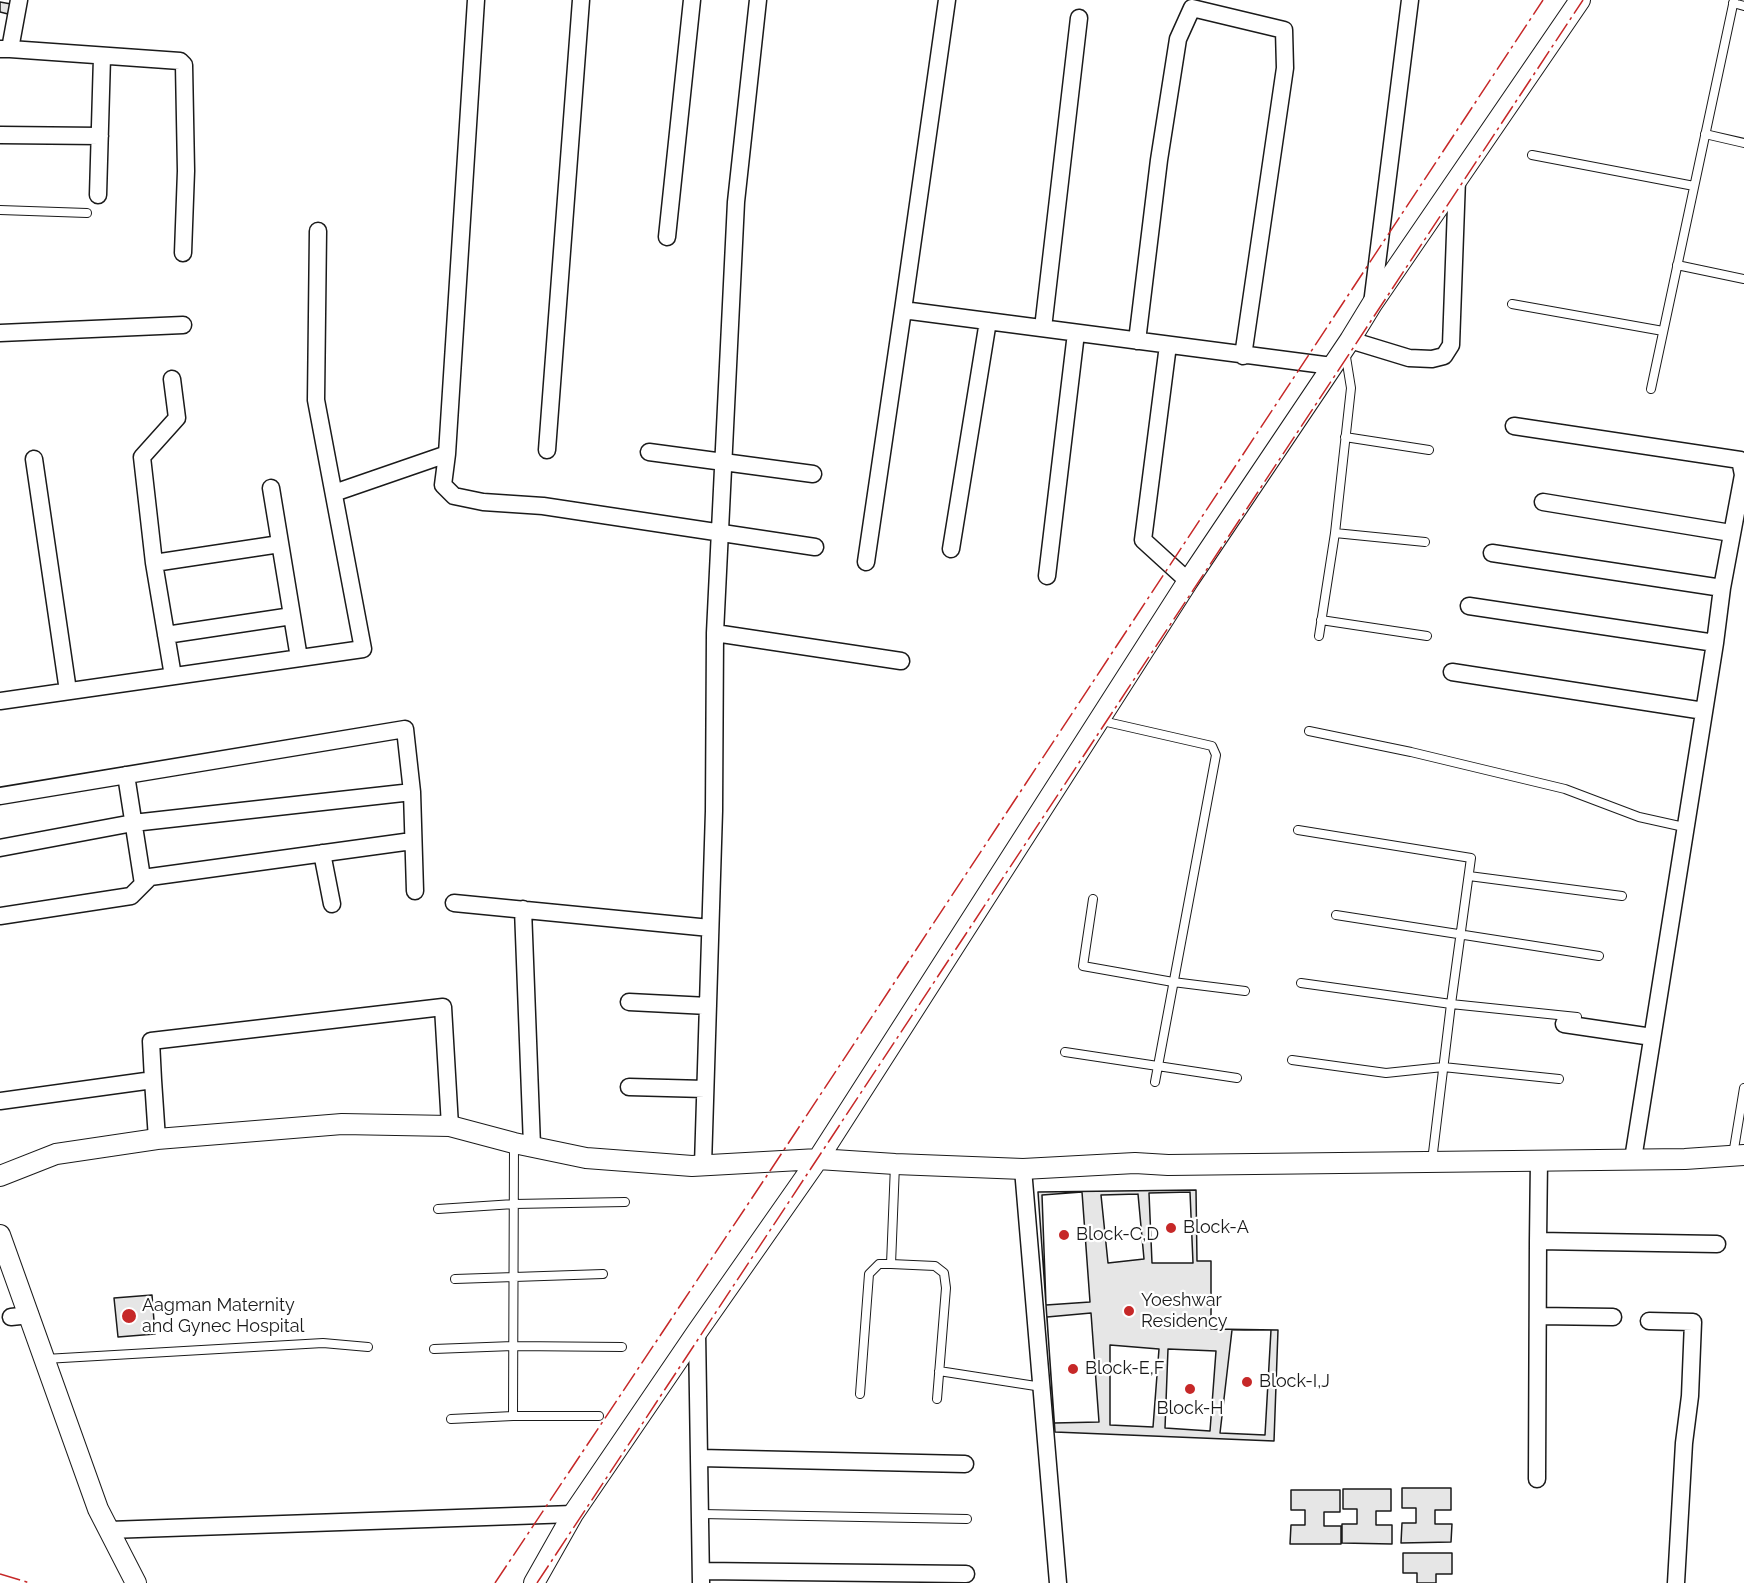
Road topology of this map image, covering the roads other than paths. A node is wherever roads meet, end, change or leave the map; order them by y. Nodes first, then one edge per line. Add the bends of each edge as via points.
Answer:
1 (19, 0) edge
2 (476, 0) edge
3 (581, 0) edge
4 (692, 0) edge
5 (758, 0) edge
6 (947, 0) edge
7 (1410, 0) edge
8 (1580, 0) edge
9 (1734, 2) edge
10 (1744, 6) edge
11 (1079, 18) dead end
12 (5, 49) edge
13 (102, 57) junction
14 (1705, 134) junction
15 (0, 135) edge
16 (100, 136) junction
17 (1744, 143) edge
18 (1532, 155) dead end
19 (1457, 179) junction
20 (1694, 186) junction
21 (98, 195) dead end
22 (0, 210) edge
23 (87, 213) dead end
24 (318, 231) dead end
25 (667, 237) dead end
26 (183, 253) dead end
27 (1677, 265) junction
28 (1744, 279) edge
29 (1372, 304) junction
30 (1512, 304) dead end
31 (903, 310) junction
32 (988, 321) junction
33 (183, 325) dead end
34 (1043, 328) junction
35 (1663, 331) junction
36 (0, 333) edge
37 (1076, 333) junction
38 (1137, 341) junction
39 (1347, 344) junction
40 (1168, 345) junction
41 (1243, 356) junction
42 (1332, 366) junction
43 (172, 379) dead end
44 (1651, 389) dead end
45 (1514, 426) dead end
46 (1345, 438) junction
47 (547, 450) dead end
48 (1429, 450) dead end
49 (649, 452) dead end
50 (447, 454) junction
51 (33, 459) dead end
52 (724, 463) junction
53 (813, 474) dead end
54 (271, 488) dead end
55 (334, 493) junction
56 (1543, 502) dead end
57 (1335, 533) junction
58 (1731, 533) junction
59 (721, 534) junction
60 (1425, 542) dead end
61 (280, 543) junction
62 (815, 548) dead end
63 (951, 549) dead end
64 (1492, 553) dead end
65 (866, 562) dead end
66 (154, 563) junction
67 (1047, 576) dead end
68 (1188, 581) junction
69 (1722, 588) junction
70 (1469, 606) dead end
71 (292, 616) junction
72 (1321, 620) junction
73 (715, 633) junction
74 (166, 635) junction
75 (1319, 636) dead end
76 (1427, 636) dead end
77 (1715, 643) junction
78 (299, 658) junction
79 (902, 661) dead end
80 (1452, 672) dead end
81 (173, 676) junction
82 (68, 691) junction
83 (0, 701) edge
84 (1704, 711) junction
85 (1098, 720) junction
86 (1308, 731) dead end
87 (126, 775) junction
88 (412, 792) junction
89 (0, 795) edge
90 (133, 823) junction
91 (1684, 827) junction
92 (1298, 830) dead end
93 (412, 841) junction
94 (0, 848) edge
95 (322, 853) junction
96 (1469, 876) junction
97 (143, 884) junction
98 (415, 891) dead end
99 (1622, 896) dead end
100 (1093, 899) dead end
101 (454, 903) dead end
102 (332, 904) dead end
103 (523, 909) junction
104 (1336, 915) dead end
105 (0, 916) edge
106 (710, 928) junction
107 (1461, 934) junction
108 (1599, 956) dead end
109 (1173, 982) junction
110 (1301, 983) dead end
111 (1245, 991) dead end
112 (629, 1002) dead end
113 (1451, 1004) junction
114 (708, 1006) junction
115 (1571, 1021) joint
116 (1652, 1037) junction
117 (1065, 1052) dead end
118 (1292, 1060) dead end
119 (1158, 1066) junction
120 (1443, 1067) junction
121 (1237, 1078) dead end
122 (1559, 1079) dead end
123 (153, 1080) junction
124 (1155, 1082) dead end
125 (629, 1087) dead end
126 (1744, 1088) edge
127 (705, 1089) junction
128 (0, 1101) edge
129 (450, 1126) junction
130 (157, 1139) junction
131 (523, 1145) junction
132 (1739, 1156) edge
133 (818, 1159) junction
134 (1633, 1159) junction
135 (1539, 1160) junction
136 (1432, 1161) junction
137 (896, 1164) junction
138 (704, 1166) junction
139 (1023, 1169) junction
140 (0, 1176) edge
141 (625, 1202) dead end
142 (514, 1204) junction
143 (438, 1209) dead end
144 (0, 1235) edge
145 (1538, 1240) junction
146 (1717, 1244) dead end
147 (891, 1264) junction
148 (603, 1274) dead end
149 (514, 1276) junction
150 (455, 1278) dead end
151 (1538, 1316) junction
152 (1613, 1317) dead end
153 (1648, 1321) dead end
154 (697, 1332) junction
155 (513, 1346) junction
156 (368, 1347) dead end
157 (622, 1347) dead end
158 (434, 1349) dead end
159 (45, 1359) junction
160 (939, 1371) junction
161 (1042, 1387) junction
162 (860, 1394) dead end
163 (937, 1399) dead end
164 (513, 1416) junction
165 (599, 1416) dead end
166 (451, 1419) dead end
167 (700, 1458) junction
168 (965, 1464) dead end
169 (1537, 1479) dead end
170 (573, 1514) junction
171 (701, 1514) junction
172 (967, 1519) dead end
173 (109, 1530) junction
174 (966, 1574) dead end
175 (701, 1577) edge
176 (136, 1583) edge
177 (534, 1583) edge
178 (1058, 1583) edge
179 (1676, 1583) edge

1 - 12 street
2 - 50 street
3 - 47 street
4 - 25 street
5 - 52 street via 736,202
6 - 31 street
7 - 29 street
8 - 19 street
9 - 10 lane
9 - 14 lane
11 - 34 street
12 - 13 street
13 - 16 street
13 - 26 street via 180,61 184,65
14 - 17 lane
14 - 20 lane
15 - 16 street
16 - 21 street
18 - 20 lane
19 - 29 street
19 - 39 street via 1451,337 1444,356 1409,358
20 - 27 lane
22 - 23 lane
24 - 55 street via 316,400
27 - 28 lane
27 - 35 lane
29 - 39 street
30 - 35 lane
31 - 32 street
31 - 65 street
32 - 34 street
32 - 63 street
33 - 36 street
34 - 37 street
35 - 44 lane
37 - 38 street
37 - 67 street
38 - 40 street
38 - 41 street via 1178,39 1192,8 1284,30 1284,68
39 - 42 street
39 - 46 lane via 1351,388
40 - 41 street
40 - 68 street via 1143,540
41 - 42 street
42 - 68 street
43 - 66 street via 177,418 142,457
45 - 58 street via 1740,460 1743,475
46 - 48 lane
46 - 57 lane
49 - 52 street
50 - 55 street
50 - 59 street via 443,485 454,496
51 - 82 street
52 - 53 street
52 - 59 street
54 - 61 street
55 - 78 street via 363,649
56 - 58 street
57 - 60 lane
57 - 72 lane
58 - 69 street
59 - 62 street
59 - 73 street
61 - 66 street
61 - 71 street
64 - 69 street
66 - 74 street
68 - 85 street
69 - 77 street
70 - 77 street
71 - 74 street
71 - 78 street
72 - 75 lane
72 - 76 lane
73 - 79 street
73 - 106 street
74 - 81 street
77 - 84 street
78 - 81 street
80 - 84 street
81 - 82 street
82 - 83 street
84 - 91 street
85 - 109 lane via 1212,746 1216,755
85 - 133 street
86 - 91 lane via 1565,789 1639,817
87 - 88 street via 405,729
87 - 89 street
87 - 90 street
88 - 90 street
88 - 93 street
90 - 94 street
90 - 97 street
91 - 116 street
92 - 96 lane via 1471,858
93 - 95 street
93 - 98 street
95 - 97 street via 150,877
95 - 102 street
96 - 99 lane
96 - 107 lane
97 - 105 street via 131,896
100 - 109 lane via 1083,966
101 - 103 street
103 - 106 street
103 - 131 street
104 - 107 lane
106 - 114 street
107 - 108 lane
107 - 113 lane
109 - 111 lane
109 - 119 lane
110 - 113 lane
112 - 114 street
113 - 115 lane
113 - 120 lane
114 - 127 street
115 - 116 street
116 - 134 street
117 - 119 lane
118 - 120 lane via 1386,1073
119 - 121 lane
119 - 124 lane
120 - 122 lane
120 - 136 lane
123 - 128 street
123 - 129 street via 151,1041 443,1007
123 - 130 street
125 - 127 street
126 - 132 lane
127 - 138 street
129 - 130 street via 342,1124
129 - 131 street
130 - 140 street via 56,1154
131 - 138 street via 586,1158
131 - 142 lane
132 - 134 street
133 - 137 street
133 - 138 street
133 - 154 street
134 - 135 street
135 - 136 street
135 - 145 street
136 - 139 street via 1168,1165 1135,1162
137 - 139 street
137 - 147 lane
139 - 161 street
141 - 142 lane
142 - 143 lane
142 - 149 lane
144 - 159 street via 21,1316
145 - 146 street
145 - 151 street
147 - 160 lane via 935,1266 944,1273
147 - 162 lane via 879,1264 869,1274
148 - 149 lane
149 - 150 lane
149 - 155 lane
151 - 152 street
151 - 169 street
153 - 179 street via 1693,1322
154 - 167 street
154 - 170 street
155 - 157 lane
155 - 158 lane
155 - 164 lane
156 - 159 lane via 323,1343
159 - 173 street
160 - 161 lane
160 - 163 lane
161 - 178 street
164 - 165 lane
164 - 166 lane
167 - 168 street
167 - 171 street
170 - 173 street
170 - 177 street
171 - 172 lane
171 - 175 street
173 - 176 street
174 - 175 street

